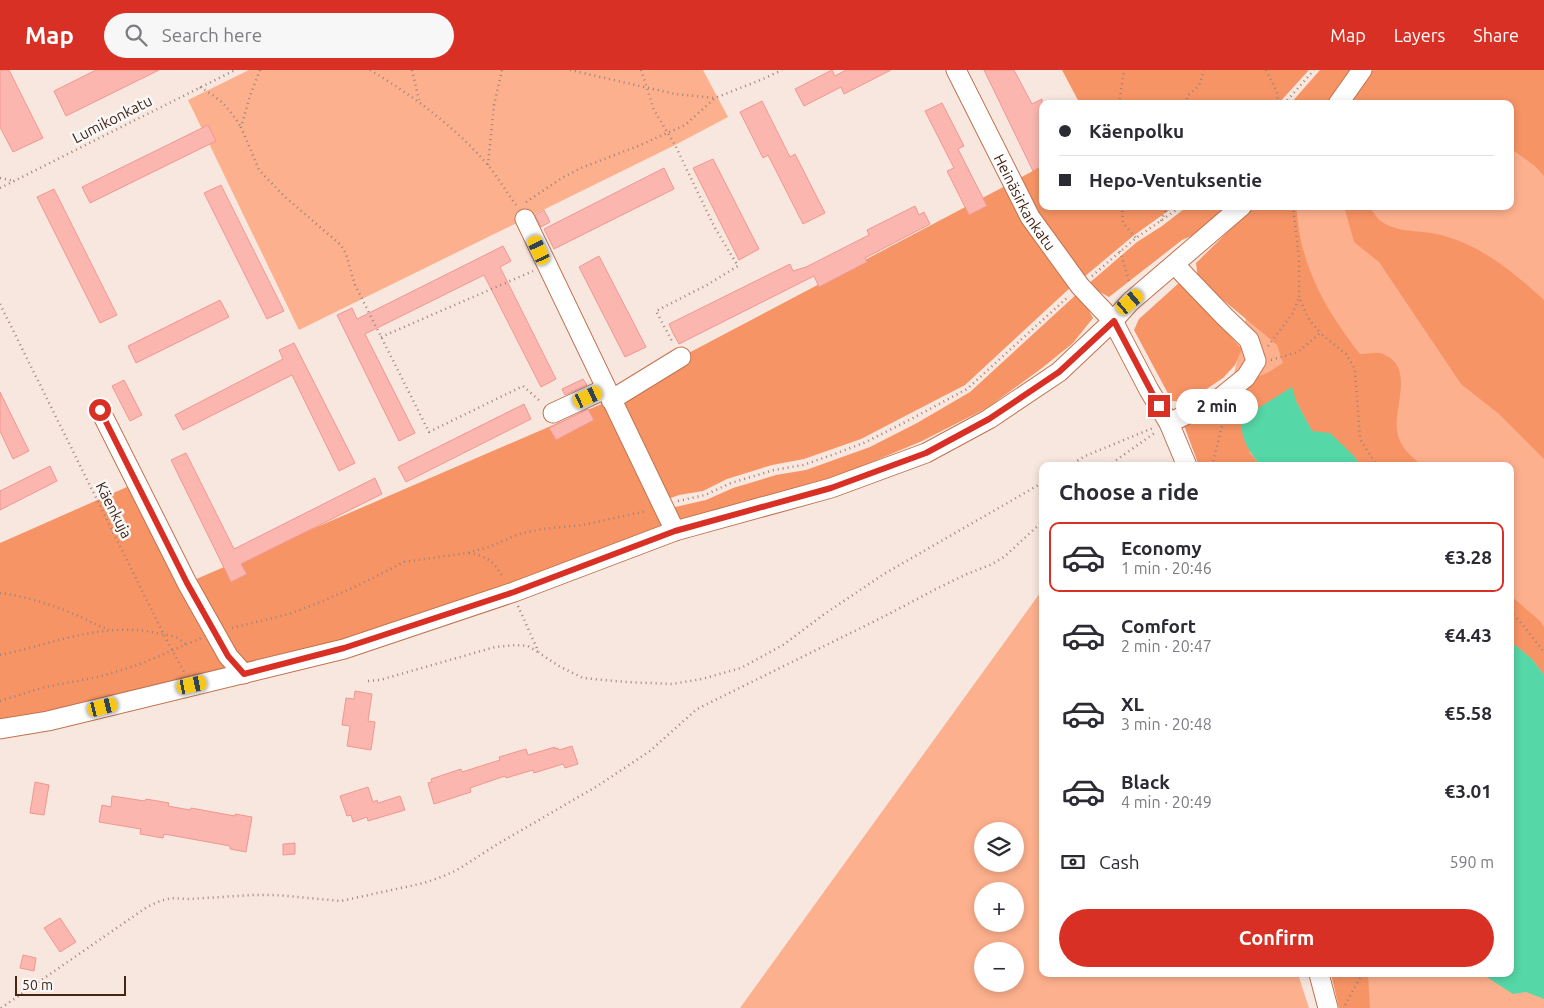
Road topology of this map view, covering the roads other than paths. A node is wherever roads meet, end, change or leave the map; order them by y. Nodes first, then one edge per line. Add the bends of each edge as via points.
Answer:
1 (956, 70) edge
2 (1362, 70) edge
3 (1341, 100) edge
4 (1237, 210) edge
5 (522, 213) road end
6 (1175, 265) junction
7 (1114, 321) junction
8 (681, 358) road end
9 (608, 394) junction
10 (100, 410) dead end
11 (553, 413) road end
12 (1169, 423) junction
13 (1185, 462) edge
14 (675, 531) junction
15 (244, 674) junction
16 (0, 729) edge
17 (1320, 977) edge
18 (1328, 1008) edge

1 - 7 street, Heinäsirkankatu via 1030,217 1080,286
2 - 3 street
4 - 6 street
5 - 9 street
6 - 7 street via 1130,302
6 - 12 street via 1249,340 1256,362 1246,377 1220,398
7 - 12 street, Heinäsirkankatu
7 - 14 street via 1059,372 989,419 926,453 831,488
8 - 9 street
9 - 11 street
9 - 14 street
10 - 15 street via 187,583 228,656
12 - 13 street, Heinäsirkankatu
14 - 15 street via 514,592 344,648
15 - 16 street via 48,721
17 - 18 street

